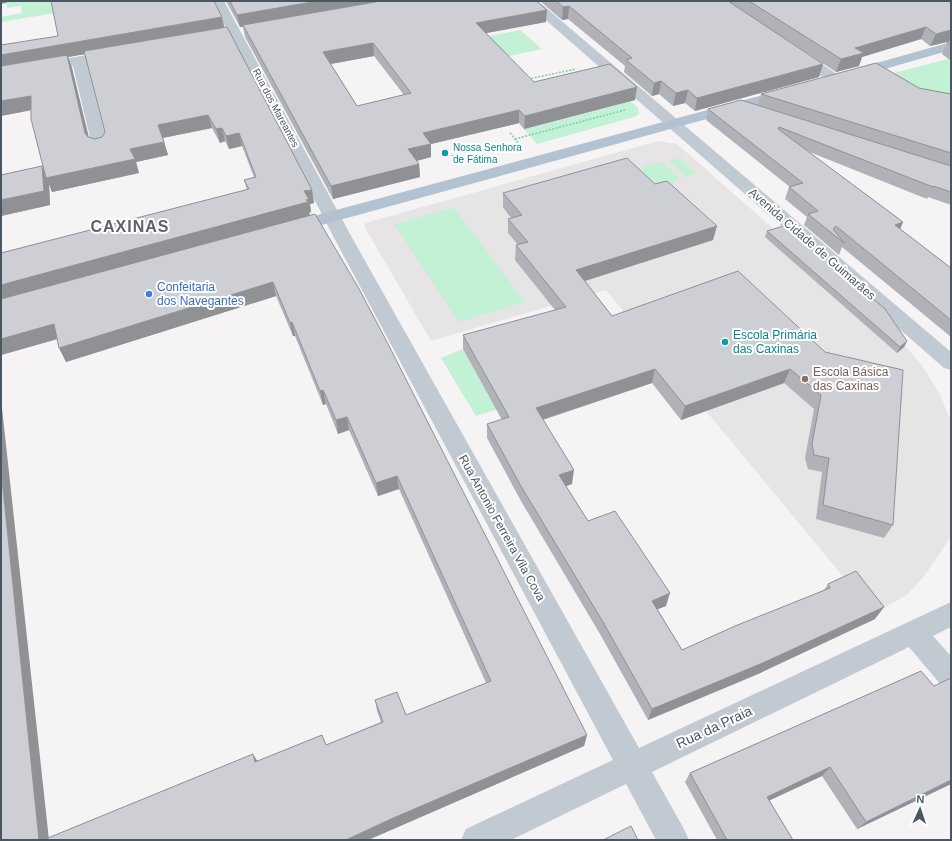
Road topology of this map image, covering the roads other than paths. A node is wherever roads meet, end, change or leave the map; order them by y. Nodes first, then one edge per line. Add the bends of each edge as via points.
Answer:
1 (218, 1) edge
2 (530, 1) edge
3 (251, 31) edge
4 (235, 34) junction
5 (220, 36) edge
6 (951, 46) edge
7 (787, 47) edge
8 (131, 52) edge
9 (79, 61) junction
10 (1, 74) edge
11 (835, 79) junction
12 (821, 83) edge
13 (799, 89) edge
14 (740, 105) junction
15 (767, 114) edge
16 (673, 124) junction
17 (100, 146) edge
18 (332, 216) junction
19 (272, 233) edge
20 (951, 363) edge
21 (951, 614) edge
22 (914, 632) junction
23 (951, 676) edge
24 (632, 765) junction
25 (477, 840) edge
26 (673, 840) edge

1 - 4 street, Rua dos Mareantes
2 - 16 street, Avenida Cidade de Guimarães
3 - 4 street
4 - 5 street
4 - 18 street, Rua dos Mareantes
6 - 11 main road
7 - 11 street
8 - 9 street
9 - 10 street
9 - 17 street
11 - 12 main road
13 - 14 main road
14 - 15 street
14 - 16 main road
16 - 18 main road
16 - 20 street, Avenida Cidade de Guimarães
18 - 19 main road
18 - 24 street, Rua Antonio Ferreira Vila Cova
21 - 22 street, Rua da Praia
22 - 23 street
22 - 24 street, Rua da Praia
24 - 25 street, Rua da Praia
24 - 26 street, Rua Antonio Ferreira Vila Cova

